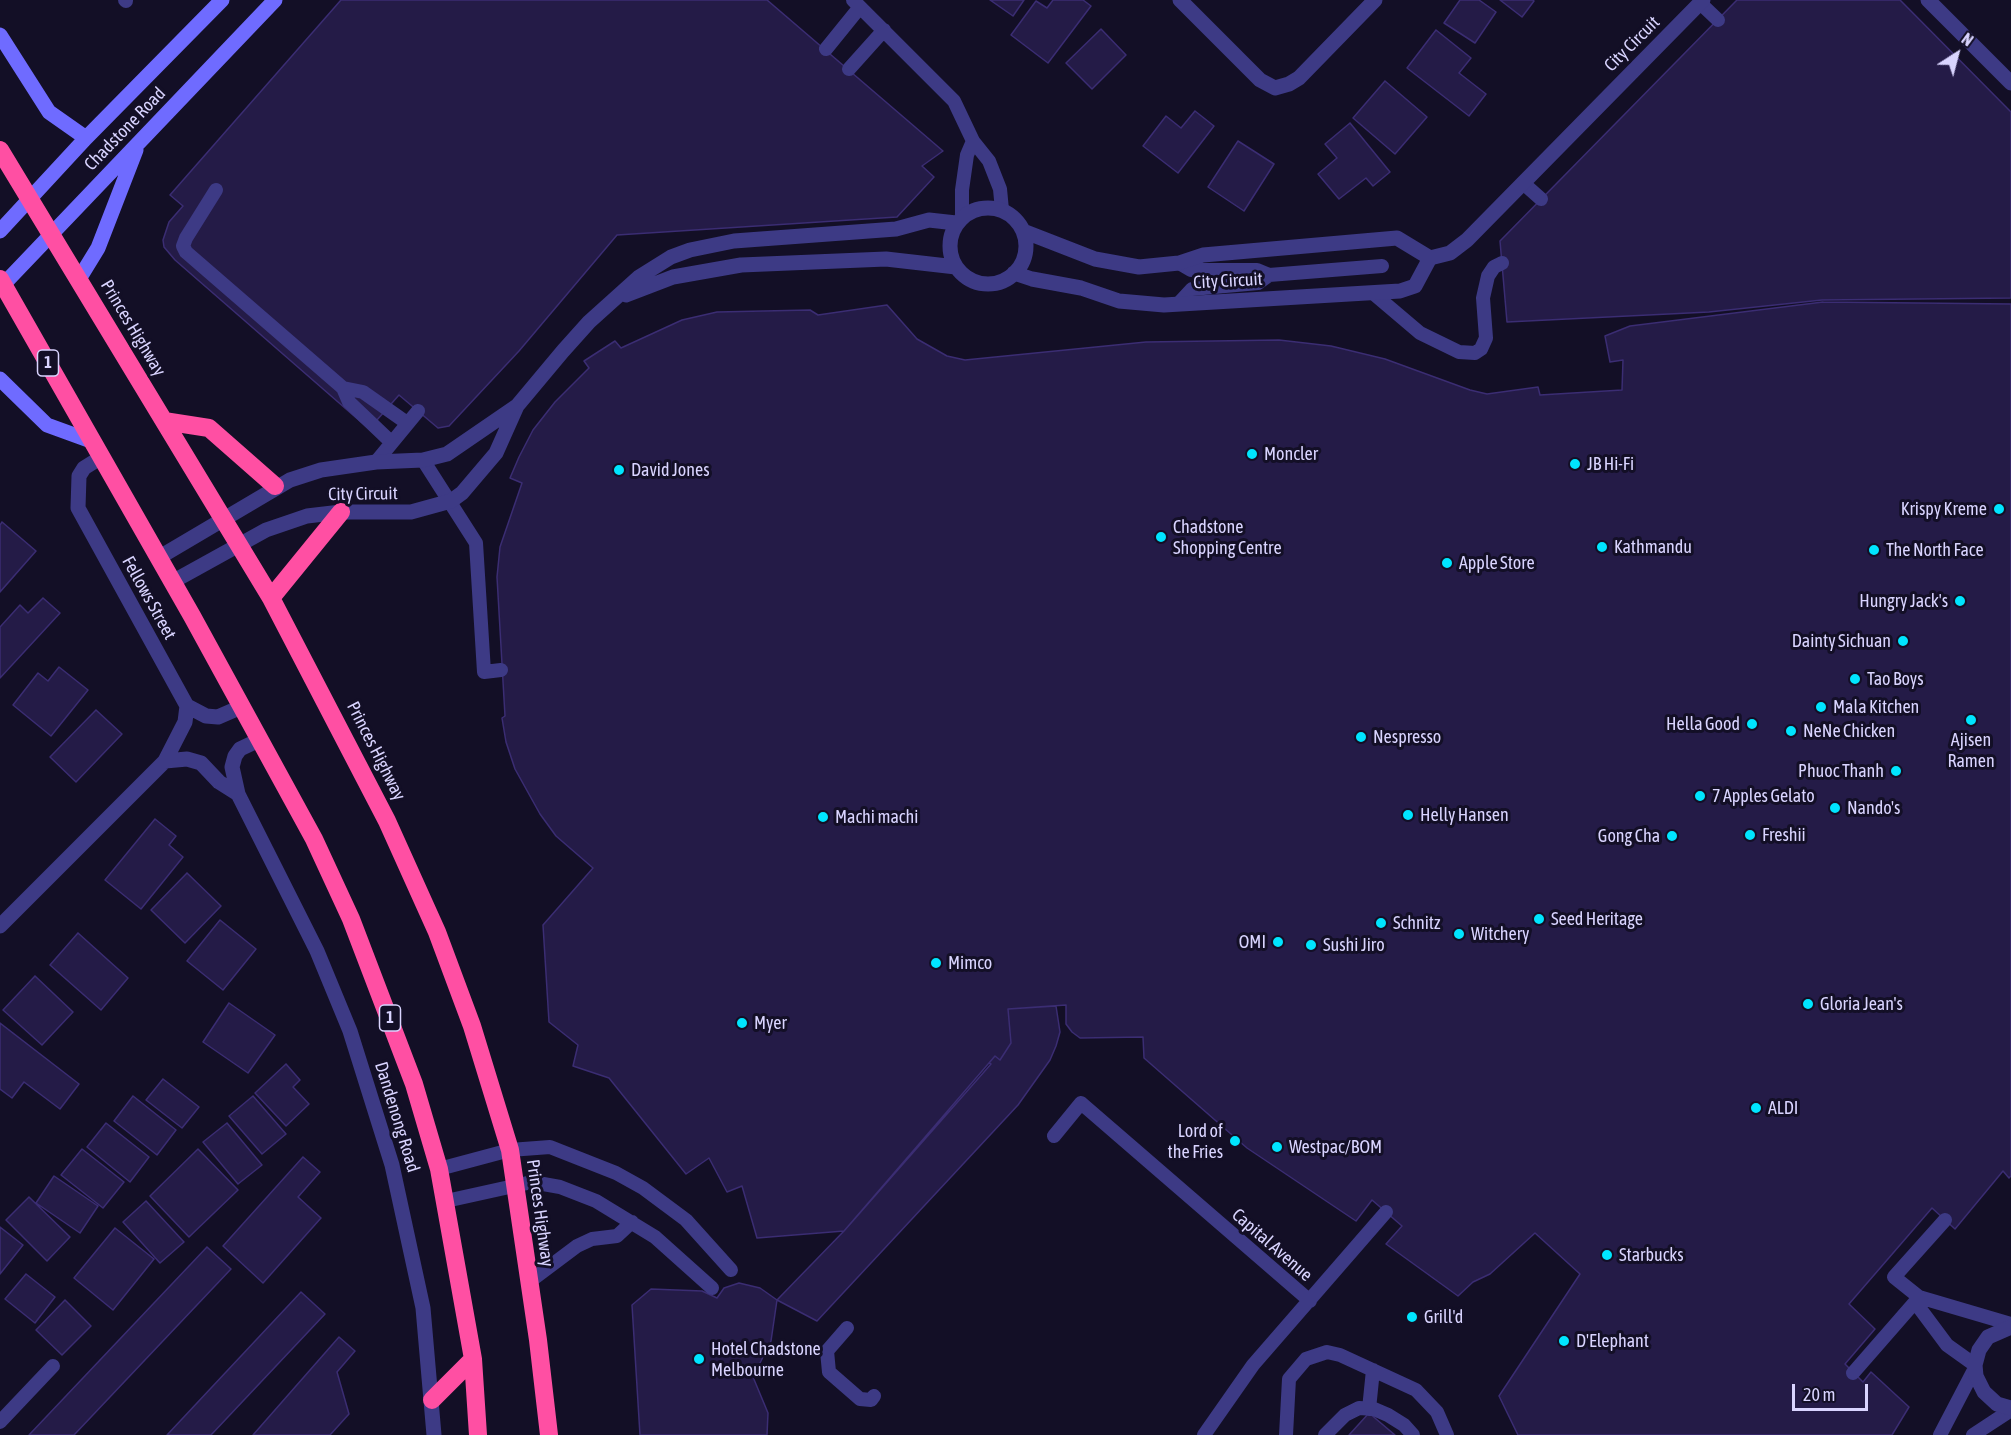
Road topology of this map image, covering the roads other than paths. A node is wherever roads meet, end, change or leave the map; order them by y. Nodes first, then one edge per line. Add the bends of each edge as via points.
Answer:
1 (222, 0) edge
2 (275, 0) edge
3 (1180, 0) edge
4 (1375, 0) edge
5 (1929, 0) edge
6 (1702, 2) edge
7 (857, 3) edge
8 (1718, 20) dead end
9 (884, 30) junction
10 (0, 35) edge
11 (826, 49) dead end
12 (849, 69) dead end
13 (2011, 83) edge
14 (86, 138) junction
15 (974, 141) junction
16 (138, 144) junction
17 (0, 150) edge
18 (1523, 183) junction
19 (216, 190) dead end
20 (30, 198) junction
21 (1541, 199) dead end
22 (1002, 210) junction
23 (959, 220) junction
24 (0, 231) edge
25 (1023, 231) junction
26 (52, 234) junction
27 (1430, 258) junction
28 (1179, 263) junction
29 (1502, 263) dead end
30 (1382, 266) dead end
31 (956, 267) junction
32 (1014, 273) junction
33 (1269, 275) junction
34 (79, 279) junction
35 (1, 284) edge
36 (1374, 294) junction
37 (1179, 303) junction
38 (606, 307) junction
39 (0, 379) edge
40 (343, 388) junction
41 (517, 406) junction
42 (418, 411) dead end
43 (164, 421) junction
44 (407, 423) junction
45 (92, 441) junction
46 (390, 441) junction
47 (100, 458) junction
48 (423, 460) junction
49 (376, 462) junction
50 (275, 486) junction
51 (451, 501) junction
52 (341, 512) junction
53 (222, 518) junction
54 (239, 544) junction
55 (158, 558) junction
56 (172, 582) junction
57 (272, 598) junction
58 (501, 670) dead end
59 (187, 706) junction
60 (241, 707) junction
61 (258, 740) junction
62 (165, 761) junction
63 (238, 794) junction
64 (0, 926) edge
65 (1054, 1136) dead end
66 (510, 1150) junction
67 (439, 1169) junction
68 (515, 1186) junction
69 (446, 1201) junction
70 (1386, 1212) dead end
71 (1945, 1220) dead end
72 (632, 1222) junction
73 (731, 1270) dead end
74 (529, 1282) junction
75 (712, 1288) dead end
76 (1917, 1300) junction
77 (1310, 1301) junction
78 (2011, 1325) edge
79 (847, 1328) dead end
80 (473, 1359) junction
81 (53, 1366) dead end
82 (1975, 1366) junction
83 (1372, 1370) junction
84 (1853, 1373) dead end
85 (874, 1396) dead end
86 (432, 1400) junction
87 (1369, 1409) junction
88 (2011, 1409) edge
89 (0, 1422) edge
90 (434, 1435) edge
91 (478, 1435) edge
92 (549, 1435) edge
93 (1204, 1435) edge
94 (1286, 1435) edge
95 (1325, 1435) edge
96 (1413, 1435) edge
97 (1447, 1435) edge
98 (1940, 1435) edge
99 (1973, 1435) edge

1 - 14 street, Chadstone Road
2 - 16 street, Chadstone Road
3 - 4 street via 1260,80 1275,88 1299,78
5 - 13 street
6 - 8 lane
6 - 18 street, City Circuit
7 - 9 lane
7 - 11 lane
9 - 12 lane
9 - 15 lane via 954,101
10 - 14 street via 49,112
14 - 20 street, Chadstone Road
15 - 22 lane via 990,161 1000,189
15 - 23 lane via 967,155
16 - 26 street, Chadstone Road
16 - 34 street via 98,248
17 - 20 highway, Princes Highway
18 - 21 lane
18 - 27 street, City Circuit via 1458,248
19 - 40 lane via 186,238 186,252
20 - 24 street, Chadstone Road
20 - 26 highway, Princes Highway
22 - 23 street via 981,208
22 - 25 street
23 - 31 street via 949,245
23 - 38 street, City Circuit via 709,245 657,264
25 - 28 street, City Circuit via 1095,260 1139,267
25 - 32 street via 1025,253
26 - 34 highway, Princes Highway
26 - 35 street, Chadstone Road
27 - 28 street, City Circuit via 1397,238 1203,255
27 - 36 street, City Circuit via 1415,286
28 - 33 lane via 1191,270 1257,270
29 - 36 lane via 1494,267 1485,287 1486,338 1475,352 1459,352 1420,333
30 - 33 lane
31 - 32 street via 973,281 988,284
31 - 38 street, City Circuit via 886,259 741,265 652,284
32 - 37 street, City Circuit via 1129,303
33 - 37 lane via 1258,283 1192,289
34 - 43 highway, Princes Highway
35 - 45 highway, 1
36 - 37 street, City Circuit
38 - 41 street, City Circuit
39 - 45 street via 47,425
40 - 44 lane via 363,392
40 - 46 lane via 349,402
41 - 48 street, City Circuit via 447,454
41 - 51 street, City Circuit via 496,453
42 - 44 lane
43 - 50 highway via 209,428
43 - 53 highway, Princes Highway
44 - 46 lane
45 - 47 highway, 1
46 - 49 lane
47 - 55 highway, 1
47 - 59 street, Fellows Street via 79,476 78,508
48 - 49 street, City Circuit
48 - 51 lane
49 - 50 street, City Circuit via 321,470
50 - 53 street, City Circuit
51 - 52 street, City Circuit via 400,513
51 - 58 lane via 476,543 484,672
52 - 54 street, City Circuit via 307,516
52 - 57 highway
53 - 54 highway, Princes Highway
53 - 55 street, City Circuit
54 - 56 street, City Circuit
54 - 57 highway, Princes Highway
55 - 56 highway, 1
56 - 60 highway, 1
57 - 66 highway, Princes Highway via 387,821 437,932 475,1035
59 - 60 street via 206,716 218,717
59 - 62 street via 182,732
60 - 61 highway, 1
61 - 63 street, Dandenong Road via 235,756 232,766
61 - 67 highway, 1 via 314,839 355,928 414,1084
62 - 63 street via 187,759 201,763 219,782
62 - 64 street
63 - 86 street, Dandenong Road via 317,951 350,1031 375,1108 411,1244 423,1308
65 - 77 lane, Capital Avenue via 1081,1103
66 - 67 lane
66 - 68 highway, Princes Highway
66 - 73 lane via 550,1147 634,1183 686,1220
67 - 69 highway, 1
68 - 69 lane
68 - 72 lane via 532,1182 560,1187 596,1201
68 - 74 highway, Princes Highway
69 - 80 highway, 1
70 - 77 lane
71 - 76 lane via 1894,1277
72 - 74 lane via 617,1236 592,1239 576,1246
72 - 75 lane via 687,1263
74 - 92 highway, Princes Highway
76 - 78 lane
76 - 82 lane via 1947,1346
76 - 84 lane
77 - 93 lane, Capital Avenue via 1248,1360
78 - 82 street via 1988,1337
79 - 85 lane via 827,1351 829,1372 860,1399 865,1401
80 - 86 highway
80 - 91 highway, 1
81 - 89 lane
82 - 88 street via 1984,1392 1997,1404
82 - 98 lane
83 - 87 lane
83 - 94 lane via 1328,1352 1299,1364 1288,1378
83 - 97 lane via 1416,1390 1437,1412
86 - 90 street, Dandenong Road
87 - 95 lane via 1359,1408 1345,1415
87 - 96 lane via 1395,1419
88 - 99 lane

